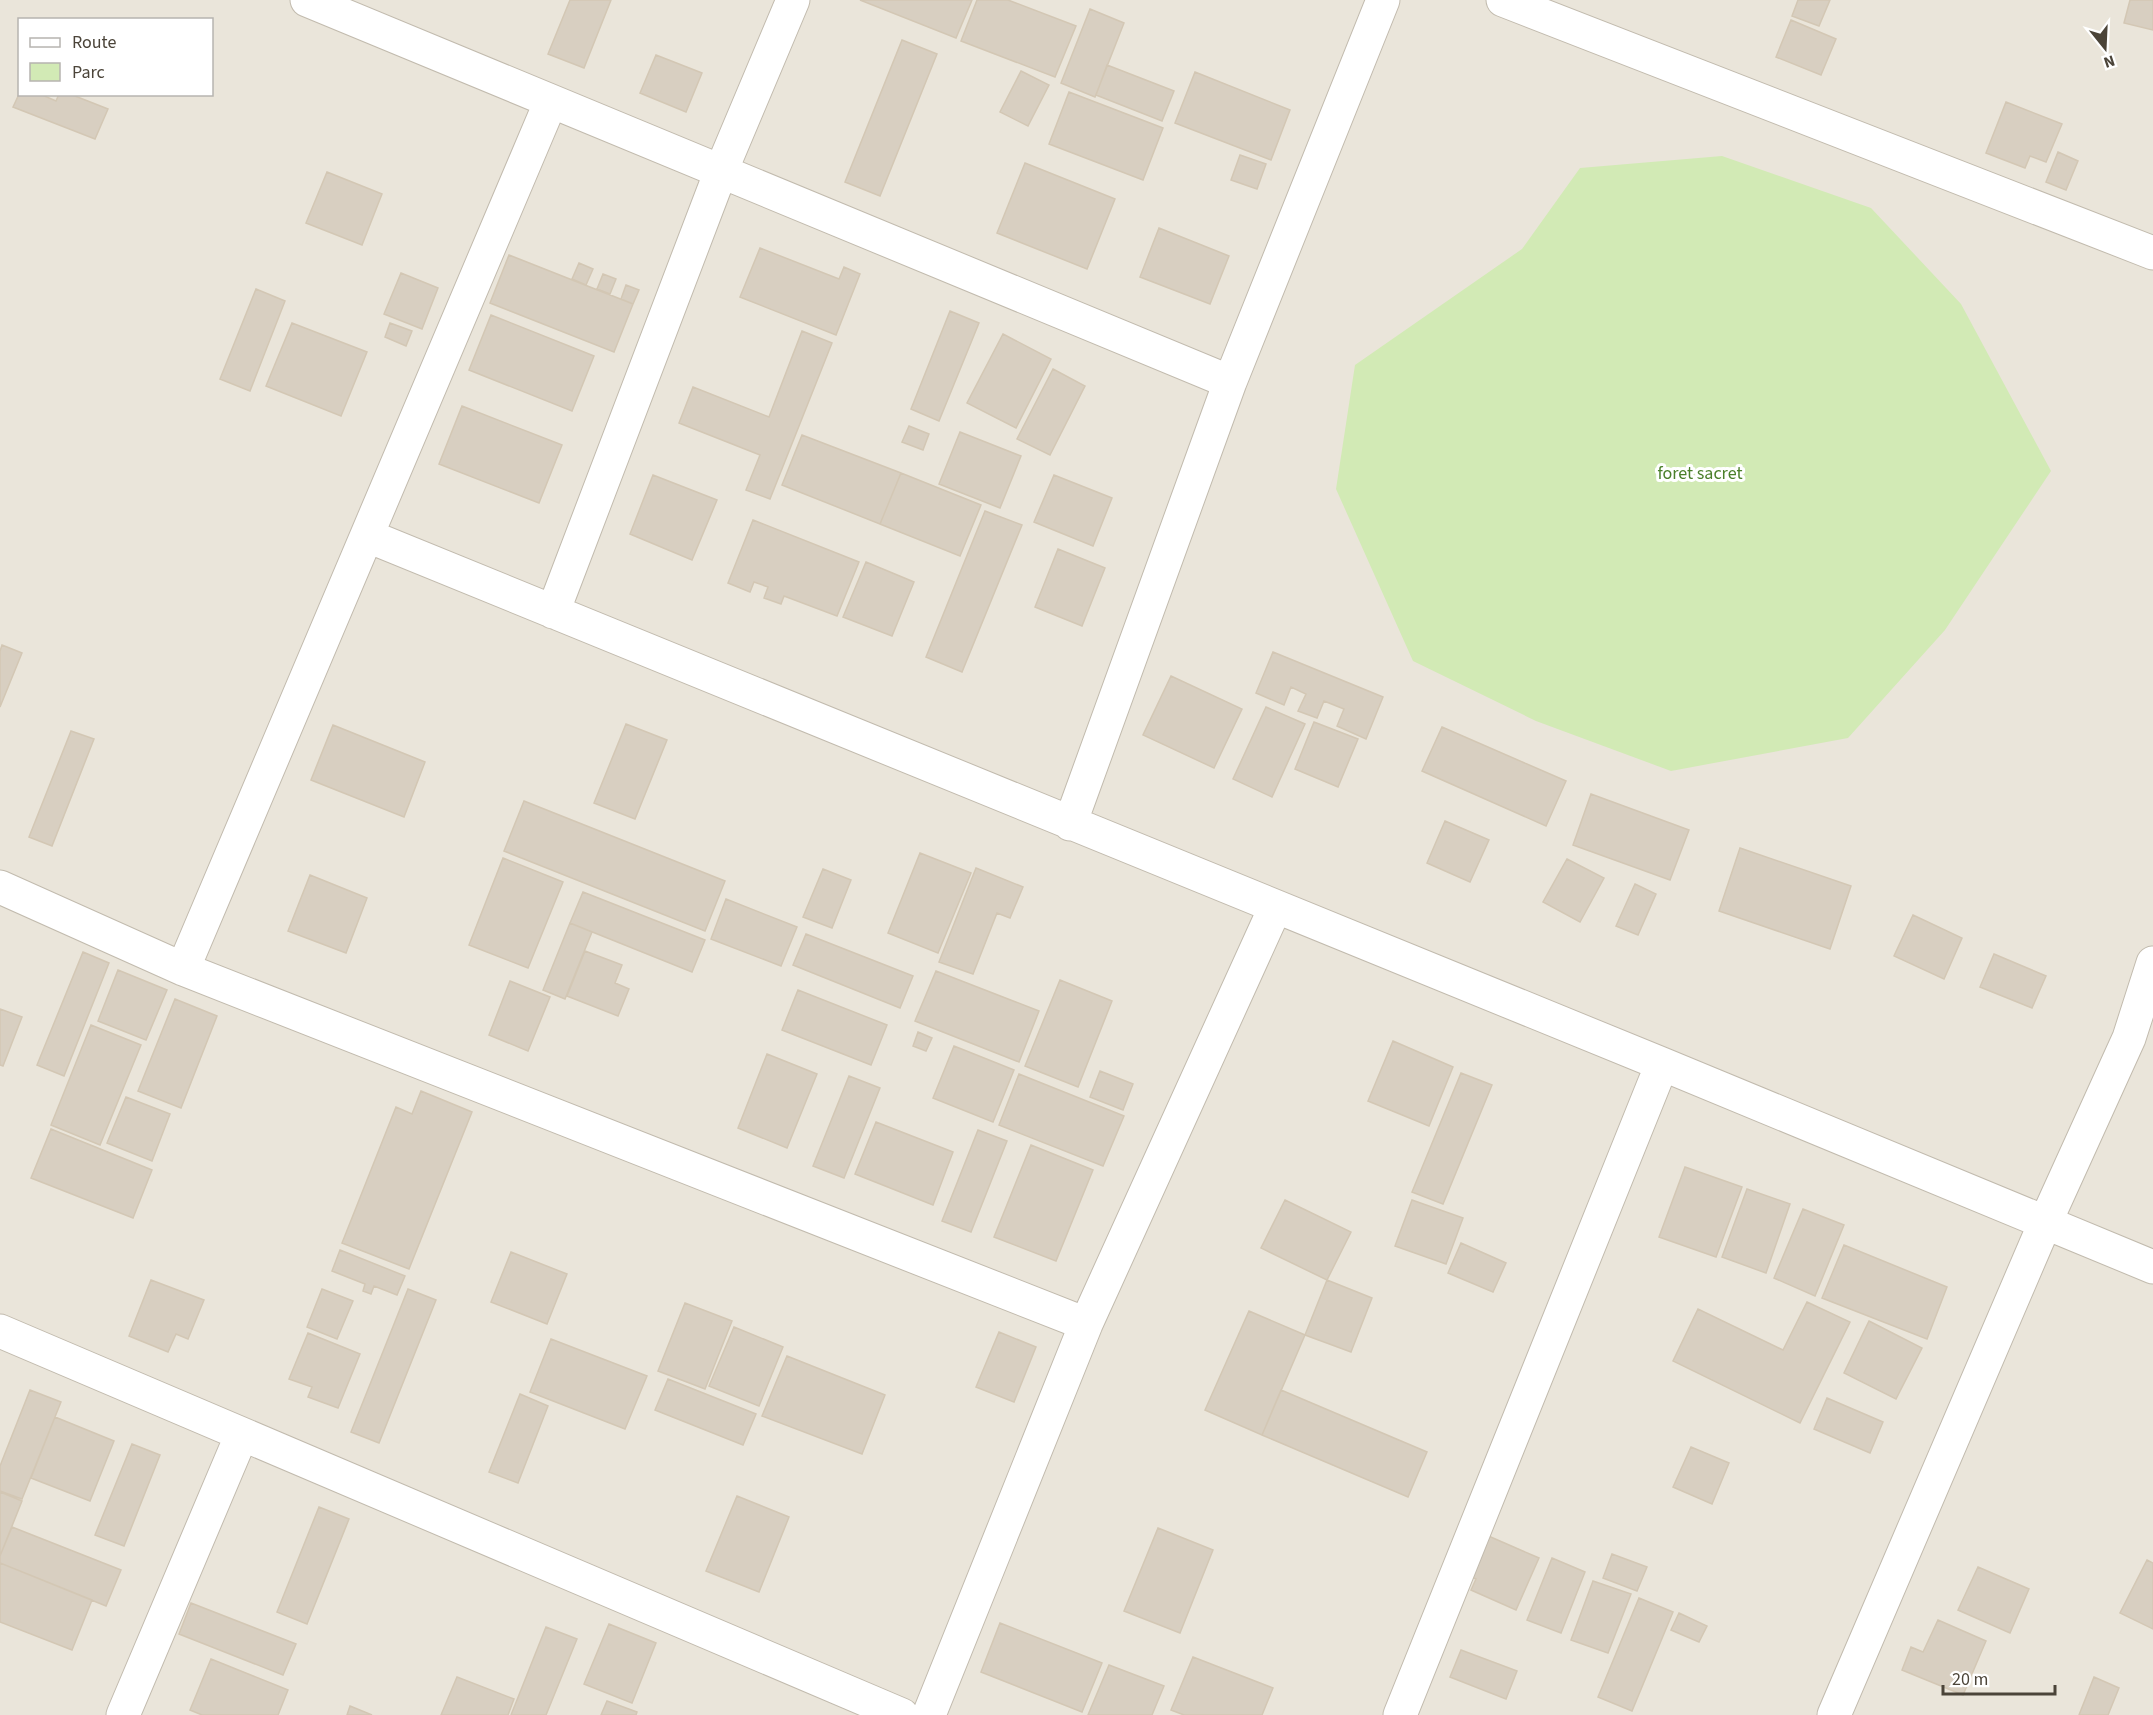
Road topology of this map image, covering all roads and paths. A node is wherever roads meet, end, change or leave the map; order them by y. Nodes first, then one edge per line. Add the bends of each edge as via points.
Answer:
1 (307, 0) edge
2 (793, 0) edge
3 (1383, 0) edge
4 (1503, 0) edge
5 (551, 101) junction
6 (721, 171) junction
7 (2153, 253) edge
8 (1230, 382) junction
9 (368, 536) junction
10 (553, 612) junction
11 (1070, 824) junction
12 (0, 887) edge
13 (1275, 908) junction
14 (2153, 963) edge
15 (183, 969) junction
16 (1662, 1064) junction
17 (2045, 1223) junction
18 (2153, 1267) edge
19 (1086, 1324) junction
20 (0, 1331) edge
21 (242, 1434) junction
22 (123, 1715) edge
23 (902, 1715) edge
24 (929, 1715) edge
25 (1400, 1715) edge
26 (1834, 1715) edge

1 - 5 street
2 - 6 street
3 - 8 street
4 - 7 street
5 - 6 street
5 - 9 street
6 - 8 street
6 - 10 street
8 - 11 street
9 - 10 street
9 - 15 street
10 - 11 street
11 - 13 street
12 - 15 street
13 - 16 street
13 - 19 street
14 - 17 street via 2129,1038
15 - 19 street
16 - 17 street
16 - 25 street
17 - 18 street
17 - 26 street
19 - 24 street
20 - 21 street
21 - 22 street
21 - 23 street

